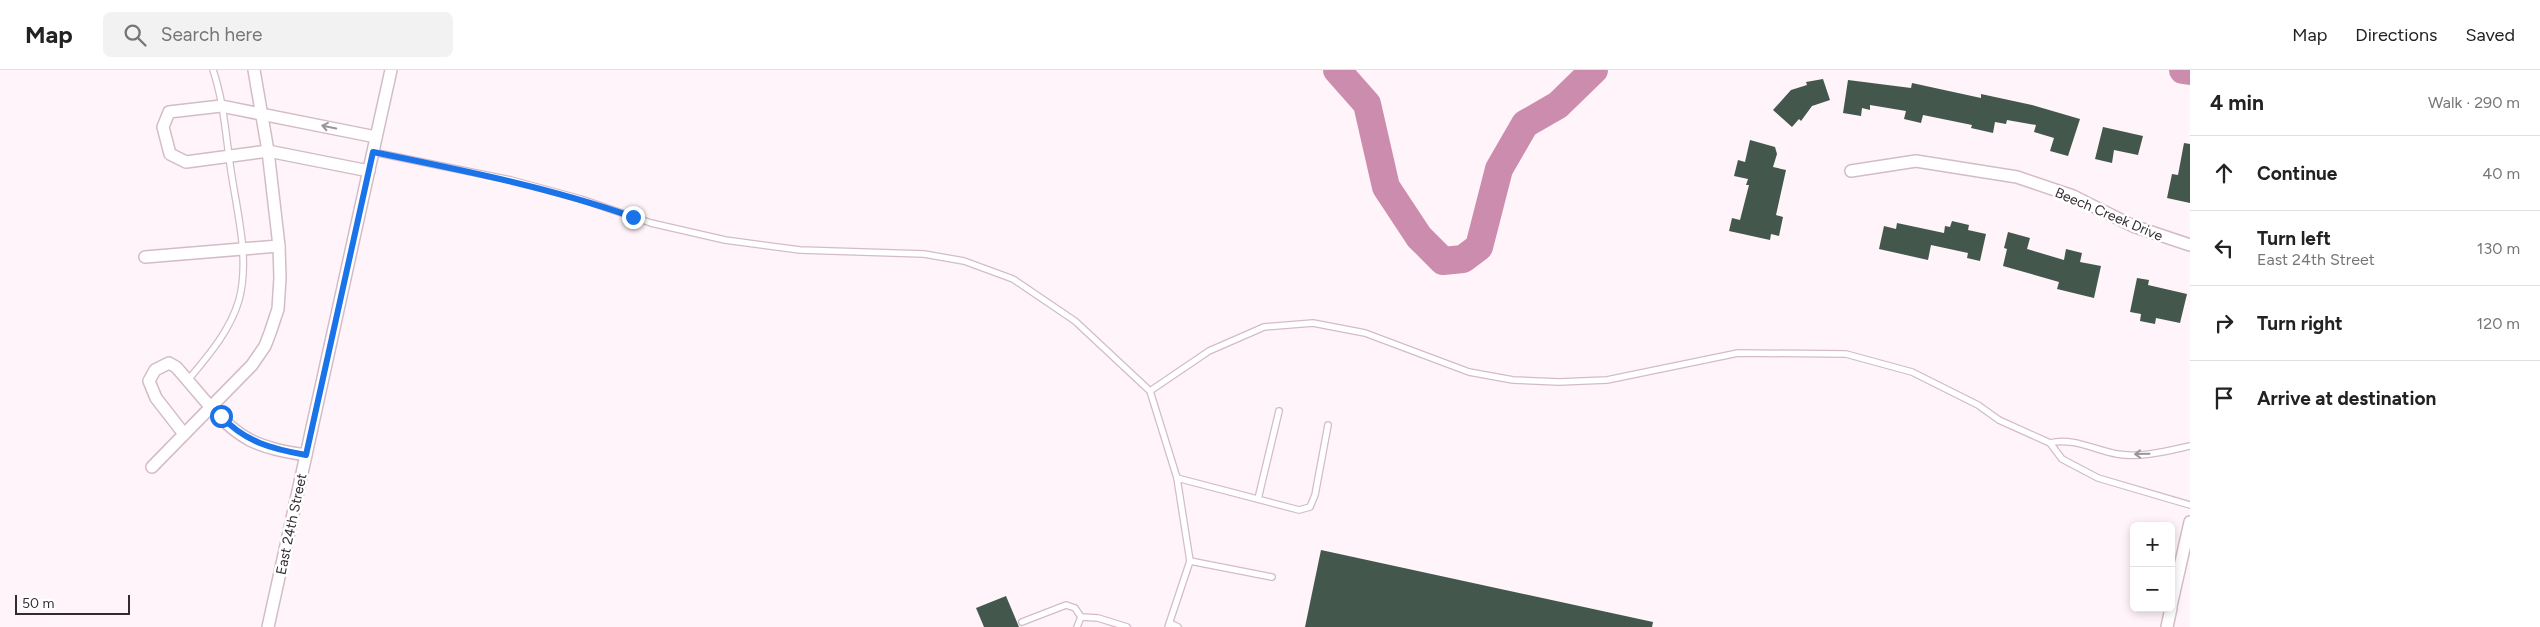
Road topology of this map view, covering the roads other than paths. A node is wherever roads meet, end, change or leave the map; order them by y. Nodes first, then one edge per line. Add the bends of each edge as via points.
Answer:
1 (213, 70) edge
2 (254, 70) edge
3 (391, 70) edge
4 (221, 106) junction
5 (262, 113) junction
6 (376, 137) junction
7 (268, 151) junction
8 (373, 152) junction
9 (229, 156) junction
10 (369, 171) junction
11 (1851, 171) dead end
12 (2190, 245) edge
13 (279, 246) junction
14 (243, 250) junction
15 (145, 257) dead end
16 (188, 380) junction
17 (1150, 391) junction
18 (212, 406) junction
19 (1280, 411) dead end
20 (1328, 425) dead end
21 (184, 434) junction
22 (2050, 443) junction
23 (2190, 446) edge
24 (306, 455) junction
25 (152, 466) dead end
26 (1177, 478) junction
27 (1258, 498) junction
28 (2190, 505) edge
29 (2190, 522) edge
30 (1190, 561) junction
31 (1272, 577) dead end
32 (2175, 589) edge
33 (2170, 612) edge
34 (1081, 617) junction
35 (1022, 622) dead end
36 (1169, 625) edge
37 (268, 627) edge
38 (1077, 627) edge
39 (1126, 627) edge
40 (1178, 627) edge
41 (2167, 627) edge

1 - 4 lane
2 - 5 street
3 - 6 street, East 24th Street
4 - 5 street
4 - 9 lane
4 - 9 street via 170,112 163,128 170,154 186,162
6 -> 5 street
5 - 7 street
6 - 8 street, East 24th Street
7 - 9 street
7 - 10 street
7 - 13 street
8 - 10 street, East 24th Street
8 - 17 lane via 511,180 581,198 651,223 725,240 800,250 924,254 964,262 1013,279 1075,321
9 - 14 lane
10 - 24 street, East 24th Street
11 - 12 street, Beech Creek Drive via 1916,161 2017,177 2073,196 2141,229
13 - 14 street
13 - 18 street via 278,309 265,346 252,365
14 - 15 street
14 - 16 lane via 239,301 221,340
16 - 18 street
16 - 21 street via 168,363 155,370 149,381 156,398
17 - 22 lane via 1209,351 1264,327 1313,323 1365,333 1469,372 1513,380 1607,380 1738,353 1846,354 1912,372 1978,405 1999,420
17 - 26 lane
18 - 21 street
18 - 24 street via 249,439
19 - 27 lane
20 - 27 lane via 1315,496 1310,506 1299,510
21 - 25 street
23 -> 22 lane via 2153,454 2118,454 2061,440
22 - 28 lane via 2062,459 2098,478
24 - 37 street, East 24th Street
26 - 27 lane
26 - 30 lane
29 - 32 street
30 - 31 lane
30 - 36 lane
33 - 41 street
34 - 35 lane via 1075,608 1066,605
34 - 38 lane
34 - 39 lane via 1098,618
36 - 40 lane

